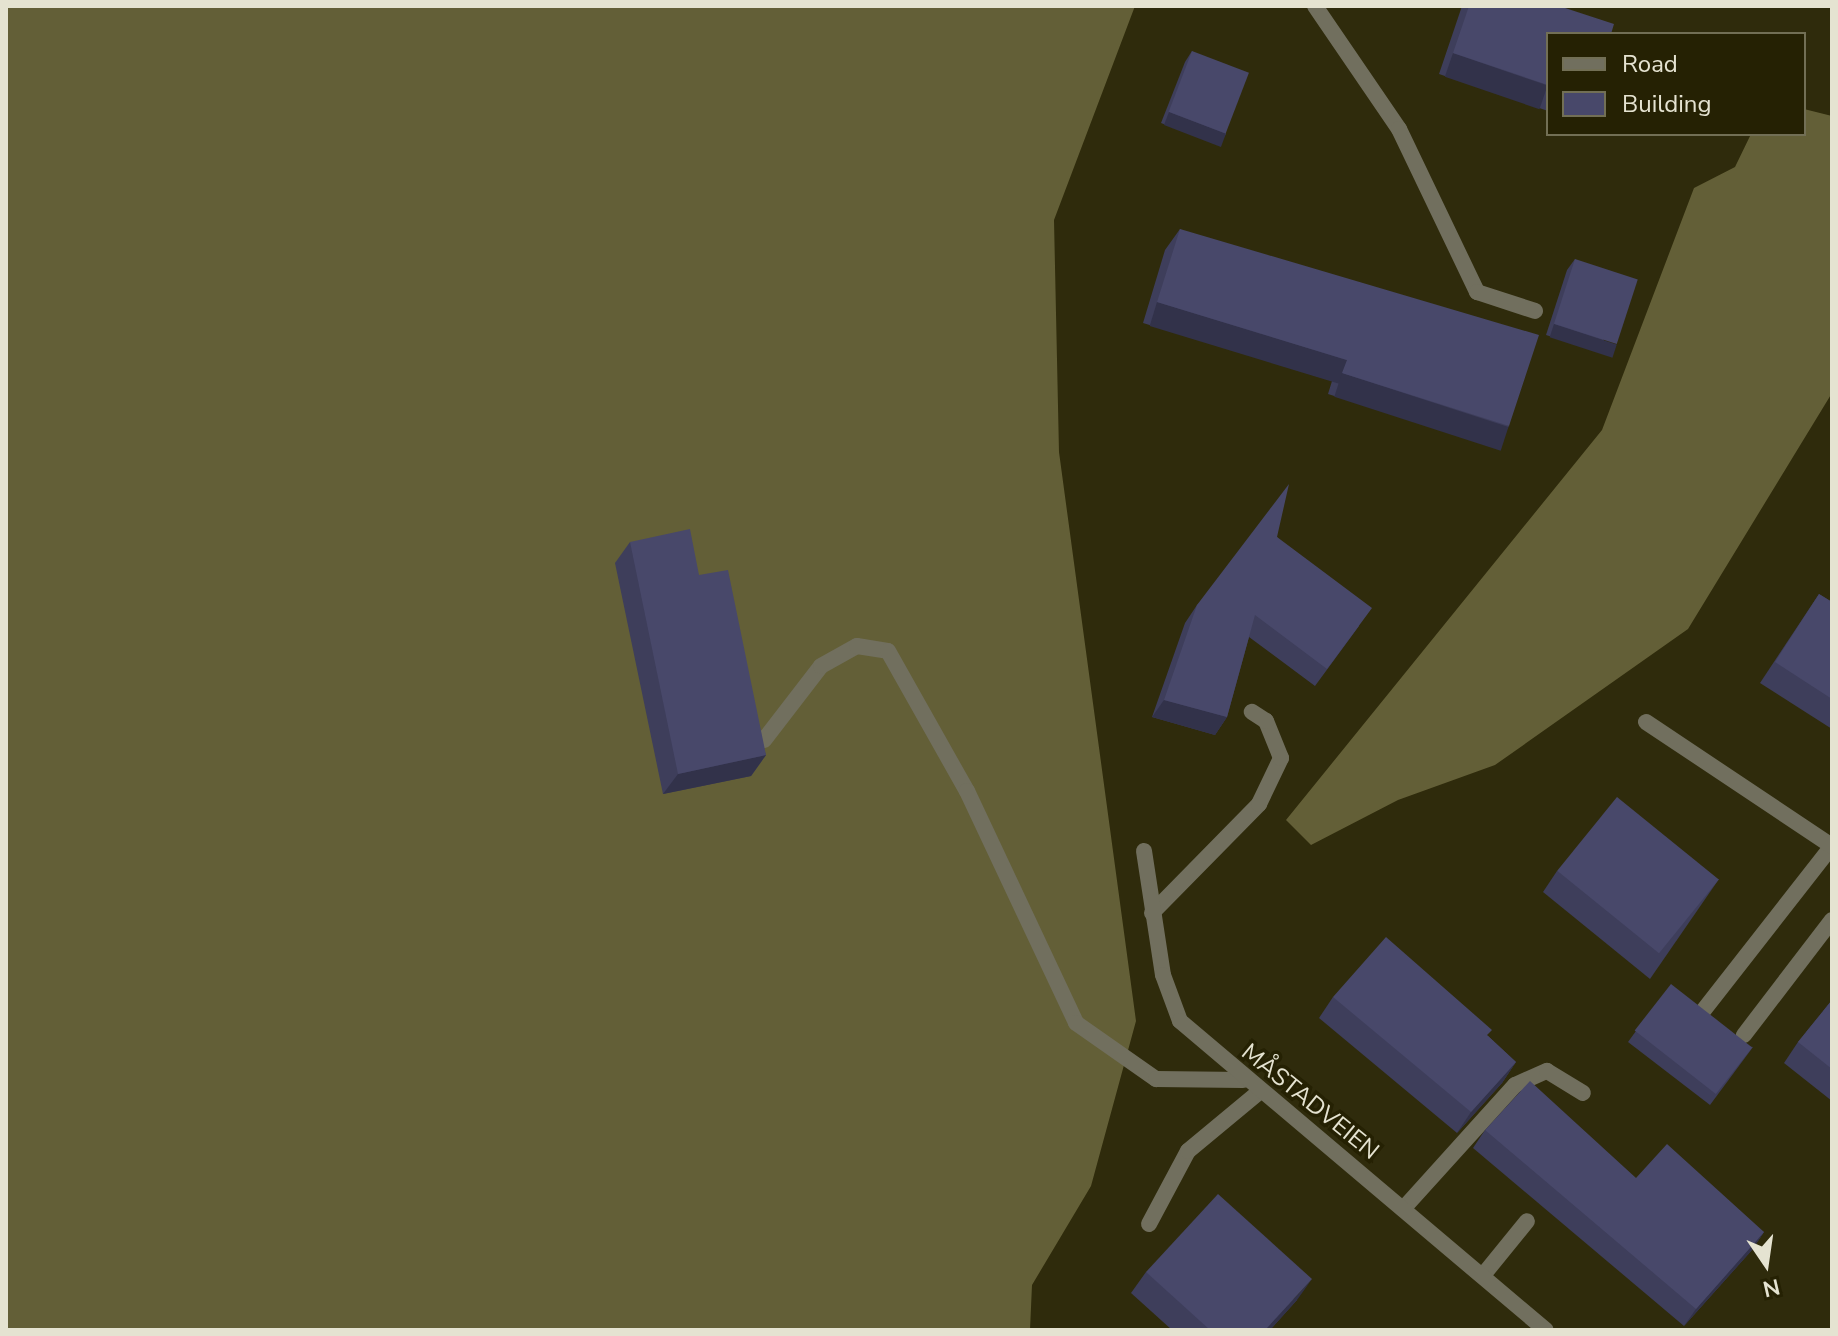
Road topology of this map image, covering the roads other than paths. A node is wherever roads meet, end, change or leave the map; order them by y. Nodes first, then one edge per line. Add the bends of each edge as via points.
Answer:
1 (1315, 6) edge
2 (1535, 311) dead end
3 (1252, 712) dead end
4 (1646, 722) dead end
5 (764, 740) edge
6 (1832, 846) edge
7 (1144, 851) dead end
8 (1152, 913) junction
9 (1832, 920) edge
10 (1703, 1011) edge
11 (1744, 1035) dead end
12 (1243, 1080) junction
13 (1259, 1092) junction
14 (1583, 1093) dead end
15 (1403, 1209) junction
16 (1527, 1221) dead end
17 (1149, 1224) dead end
18 (1484, 1274) junction
19 (1546, 1330) edge

1 - 2 street via 1399,129 1477,292
3 - 8 street via 1266,721 1281,758 1259,804
4 - 6 street
5 - 12 street via 821,666 857,646 888,651 967,791 1076,1023 1156,1079
6 - 10 street
7 - 8 street, MÅSTADVEIEN
8 - 12 street, MÅSTADVEIEN via 1180,1021
9 - 11 street
12 - 13 street, MÅSTADVEIEN
13 - 15 street, MÅSTADVEIEN
13 - 17 street via 1188,1151
14 - 15 street via 1547,1071 1515,1085
15 - 18 street, MÅSTADVEIEN
16 - 18 street
18 - 19 street, MÅSTADVEIEN

